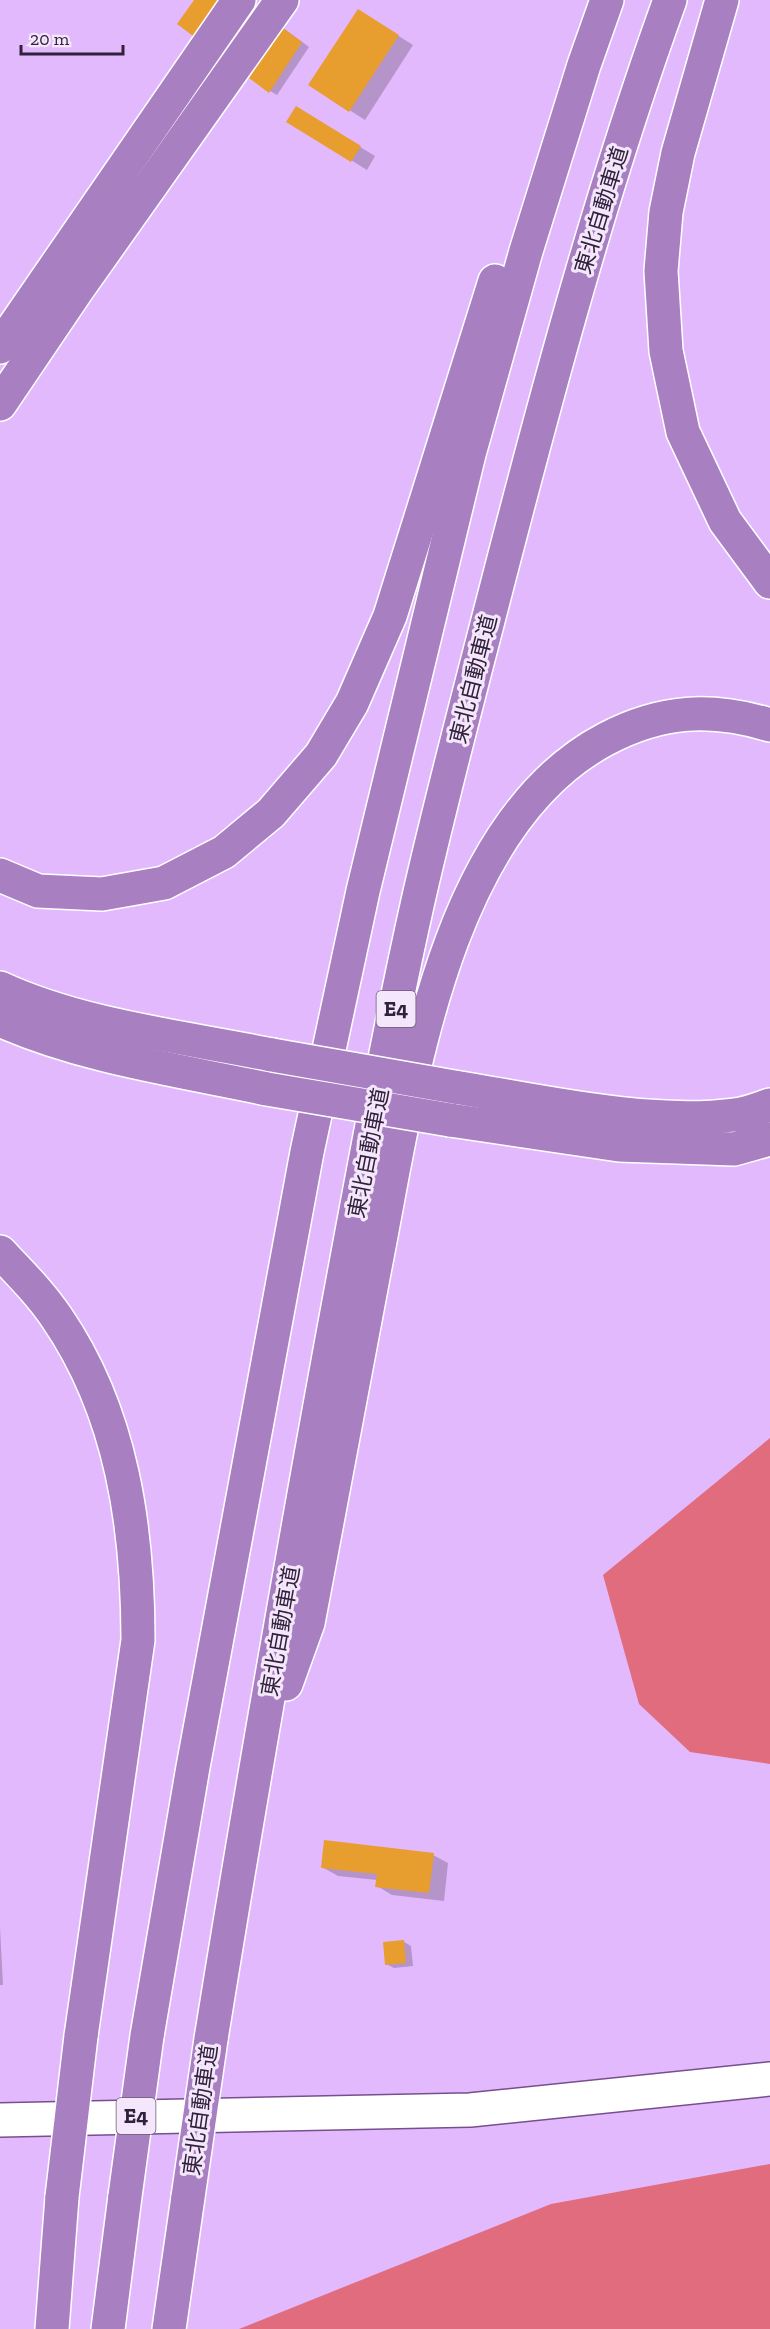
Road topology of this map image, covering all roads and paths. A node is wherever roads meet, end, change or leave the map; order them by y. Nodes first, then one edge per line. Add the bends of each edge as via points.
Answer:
1 (239, 0) edge
2 (282, 0) edge
3 (607, 0) edge
4 (670, 0) edge
5 (722, 0) edge
6 (584, 65) junction
7 (0, 347) edge
8 (0, 404) edge
9 (770, 582) edge
10 (770, 725) edge
11 (0, 875) edge
12 (0, 988) edge
13 (0, 1020) edge
14 (770, 1106) edge
15 (770, 1139) edge
16 (0, 1252) edge
17 (254, 1773) junction
18 (770, 2079) edge
19 (0, 2120) edge
20 (52, 2329) edge
21 (108, 2329) edge
22 (169, 2329) edge

1 - 7 highway
2 - 8 highway
3 - 6 highway, E4
4 - 17 highway, 東北自動車道 / E4 via 583,267 418,901 365,1161
5 - 9 highway via 678,153 666,212 661,271 666,351 683,432 724,521
6 - 11 highway via 506,244 390,615 351,703 321,755 271,813 224,852 164,884 102,894 38,891
6 - 21 highway, E4, bridge via 472,443 363,891 308,1152 192,1767 147,2036
10 - 17 highway via 707,713 670,715 625,729 587,749 540,789 494,850 460,921 430,1007 395,1164 308,1623
12 - 14 highway, bridge via 107,1022 272,1055 589,1109 681,1118 736,1115
13 - 15 highway, bridge via 96,1052 267,1089 450,1120 620,1145 734,1149
16 - 20 highway, bridge via 57,1318 84,1367 116,1447 127,1490 138,1587 138,1640 81,2036 62,2197
17 - 22 highway, 東北自動車道 / E4, bridge
18 - 19 street via 470,2110

